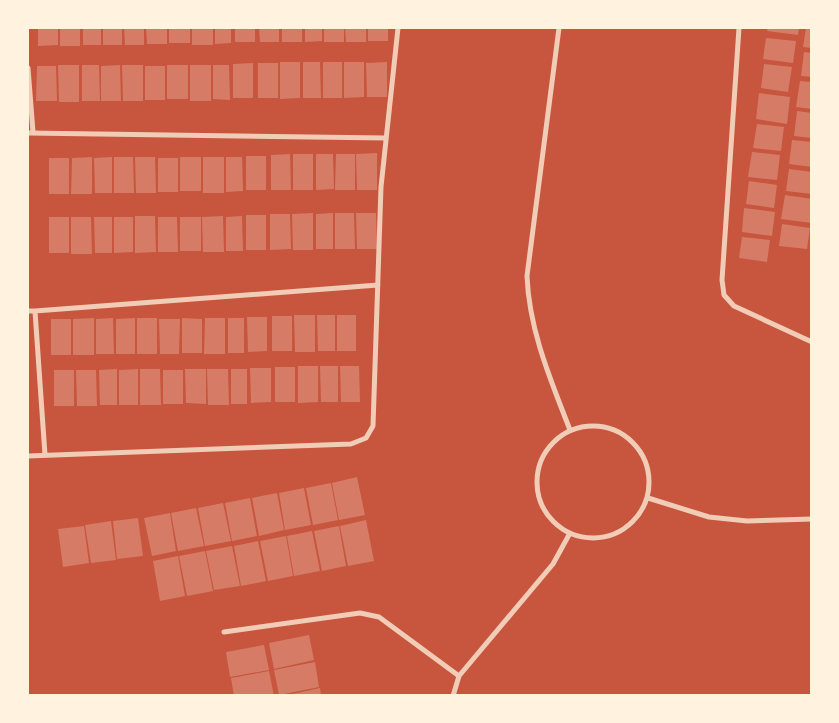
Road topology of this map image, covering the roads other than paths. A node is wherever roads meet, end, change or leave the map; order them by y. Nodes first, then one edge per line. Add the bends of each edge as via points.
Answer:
1 (398, 28) edge
2 (559, 28) edge
3 (738, 28) edge
4 (28, 68) edge
5 (30, 132) edge
6 (386, 138) junction
7 (378, 285) junction
8 (28, 311) edge
9 (36, 311) junction
10 (812, 342) edge
11 (570, 430) junction
12 (45, 455) junction
13 (28, 456) edge
14 (648, 498) junction
15 (812, 519) edge
16 (570, 533) junction
17 (224, 632) dead end
18 (459, 676) junction
19 (453, 696) edge

1 - 6 street
2 - 11 street via 527,276 528,300 546,366
3 - 10 street via 722,280 724,295 734,306
4 - 5 street
5 - 6 street
6 - 7 street
7 - 9 street
7 - 12 street via 373,426 366,438 351,444
8 - 9 street
9 - 12 street
11 - 14 street via 602,426 631,439 648,466
11 - 16 street via 546,451 537,481 539,498 546,512
12 - 13 street
14 - 15 street via 709,517 746,521
14 - 16 street via 631,524 617,533 586,538
16 - 18 street via 553,564
17 - 18 street via 360,613 379,617
18 - 19 street

